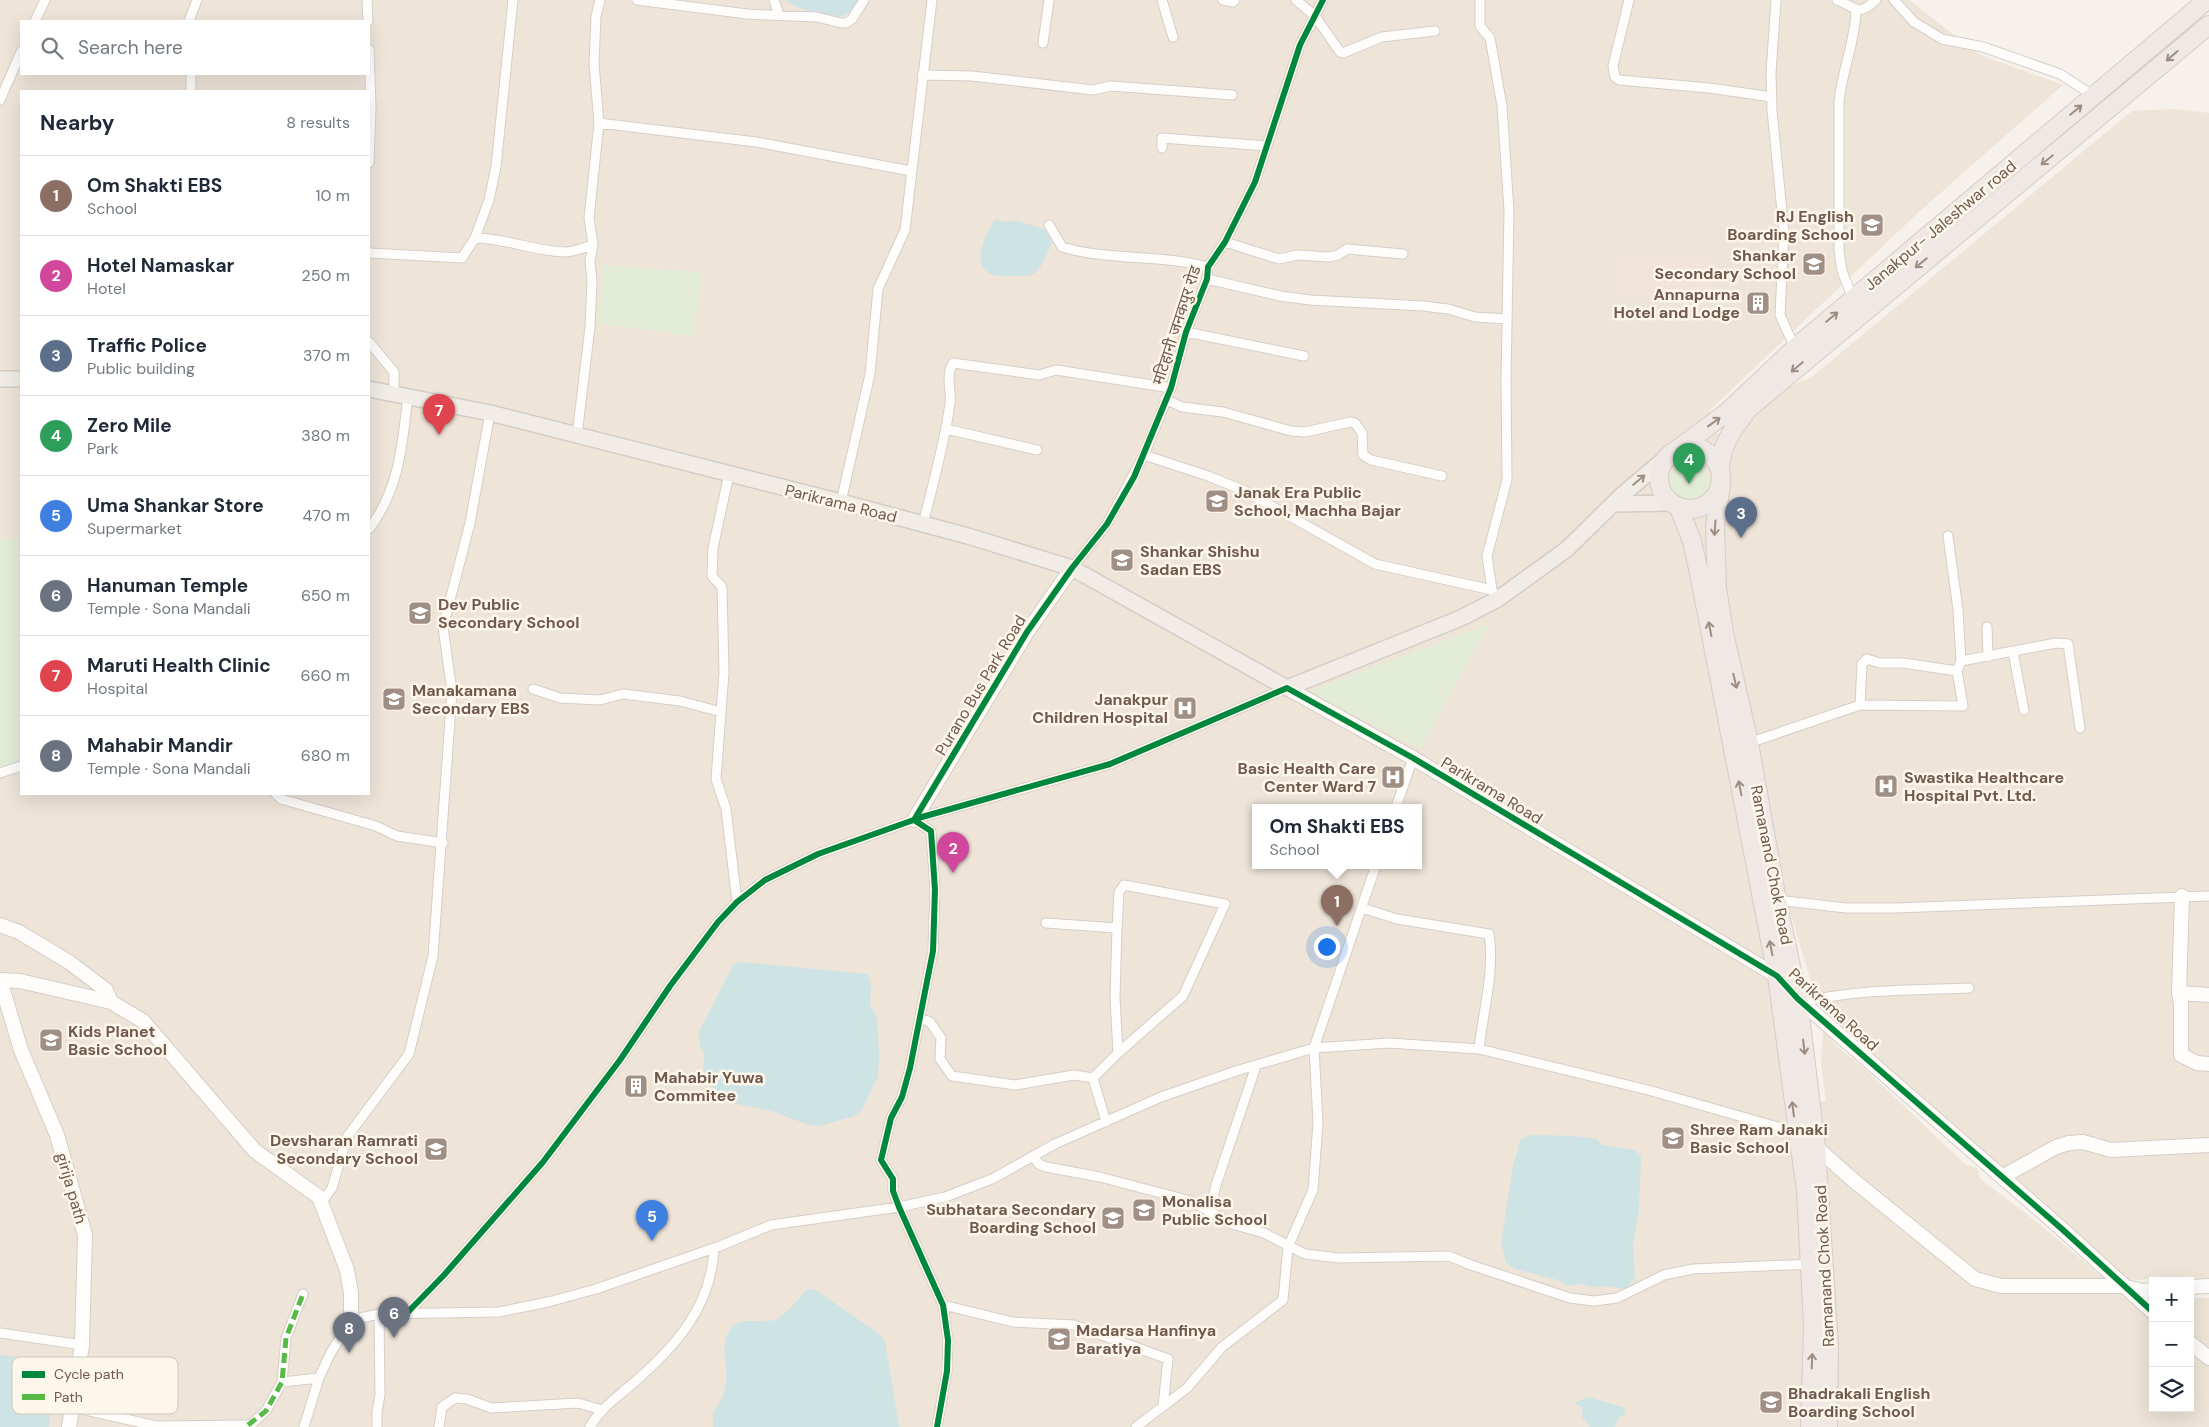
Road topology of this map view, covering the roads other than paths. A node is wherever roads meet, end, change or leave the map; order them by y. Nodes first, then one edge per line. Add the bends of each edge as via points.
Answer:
1 (45, 0) edge
2 (197, 0) edge
3 (367, 0) edge
4 (513, 0) edge
5 (600, 0) edge
6 (637, 0) edge
7 (774, 0) edge
8 (864, 0) edge
9 (932, 0) edge
10 (1049, 0) edge
11 (1162, 0) edge
12 (1224, 0) edge
13 (1235, 0) edge
14 (1296, 0) edge
15 (1323, 0) edge
16 (1480, 0) edge
17 (1629, 0) edge
18 (1776, 0) edge
19 (1837, 0) edge
20 (1876, 0) edge
21 (1894, 0) edge
22 (2207, 0) edge
23 (1856, 11) junction
24 (779, 15) junction
25 (1315, 16) junction
26 (35, 20) edge
27 (190, 20) edge
28 (368, 20) edge
29 (2209, 25) edge
30 (1435, 31) dead end
31 (1173, 37) dead end
32 (1043, 43) dead end
33 (20, 54) edge
34 (191, 75) edge
35 (370, 75) edge
36 (922, 76) junction
37 (191, 90) edge
38 (1232, 96) dead end
39 (2094, 96) junction
40 (1772, 97) junction
41 (0, 100) edge
42 (599, 123) junction
43 (370, 135) edge
44 (1267, 146) junction
45 (1162, 148) dead end
46 (911, 171) junction
47 (1049, 225) dead end
48 (475, 238) junction
49 (1225, 242) junction
50 (593, 245) junction
51 (370, 253) edge
52 (1403, 254) dead end
53 (1208, 267) junction
54 (1207, 279) junction
55 (1853, 299) junction
56 (1507, 319) junction
57 (1186, 332) junction
58 (370, 343) edge
59 (1795, 348) junction
60 (1304, 356) dead end
61 (0, 379) edge
62 (20, 379) edge
63 (1171, 388) junction
64 (370, 389) edge
65 (401, 394) junction
66 (1165, 399) junction
67 (490, 413) junction
68 (946, 430) junction
69 (577, 435) junction
70 (1037, 450) dead end
71 (1671, 454) junction
72 (1144, 455) junction
73 (729, 474) junction
74 (1442, 476) dead end
75 (1720, 478) junction
76 (841, 502) junction
77 (1613, 504) junction
78 (1675, 506) junction
79 (923, 524) junction
80 (370, 528) edge
81 (1948, 536) dead end
82 (1072, 568) junction
83 (1495, 594) junction
84 (1988, 627) dead end
85 (2013, 652) junction
86 (1988, 657) junction
87 (1961, 661) junction
88 (1957, 671) junction
89 (1287, 688) junction
90 (533, 689) dead end
91 (1860, 705) junction
92 (2024, 710) dead end
93 (721, 712) junction
94 (2080, 728) dead end
95 (1749, 743) junction
96 (1413, 758) junction
97 (20, 766) edge
98 (0, 774) edge
99 (277, 795) edge
100 (1397, 804) edge
101 (914, 820) junction
102 (443, 842) junction
103 (1375, 869) edge
104 (2182, 896) junction
105 (2209, 896) edge
106 (1777, 900) junction
107 (737, 902) junction
108 (1362, 908) junction
109 (1046, 923) dead end
110 (0, 925) edge
111 (1117, 928) junction
112 (1776, 976) junction
113 (0, 980) edge
114 (1969, 988) dead end
115 (2179, 993) junction
116 (2209, 995) edge
117 (1801, 1001) junction
118 (111, 1002) junction
119 (920, 1018) junction
120 (1314, 1048) junction
121 (1479, 1049) junction
122 (1118, 1053) junction
123 (2209, 1064) edge
124 (1256, 1066) junction
125 (1093, 1078) junction
126 (1106, 1122) junction
127 (1796, 1131) junction
128 (2209, 1145) edge
129 (1816, 1147) junction
130 (1033, 1156) junction
131 (2002, 1176) junction
132 (322, 1202) junction
133 (899, 1207) junction
134 (1210, 1210) junction
135 (1288, 1247) junction
136 (714, 1249) junction
137 (1818, 1263) junction
138 (2122, 1286) junction
139 (2209, 1286) edge
140 (2194, 1287) edge
141 (2149, 1290) edge
142 (303, 1294) dead end
143 (943, 1305) junction
144 (2149, 1309) edge
145 (379, 1314) junction
146 (406, 1314) junction
147 (351, 1320) junction
148 (0, 1333) edge
149 (82, 1345) junction
150 (2194, 1346) edge
151 (80, 1357) edge
152 (2209, 1358) edge
153 (319, 1378) junction
154 (282, 1382) junction
155 (1163, 1406) junction
156 (602, 1410) junction
157 (71, 1414) edge
158 (103, 1414) edge
159 (248, 1426) edge
160 (69, 1427) edge
161 (304, 1427) edge
162 (377, 1427) edge
163 (439, 1427) edge
164 (590, 1427) edge
165 (937, 1427) edge
166 (1136, 1427) edge
167 (1810, 1427) edge
168 (1828, 1427) edge

1 - 26 street
2 - 27 street
3 - 28 street
4 - 48 street via 496,166 490,200
5 - 42 street via 594,64
6 - 24 street
7 - 24 street
8 - 24 street via 846,23 817,17
9 - 36 street
10 - 32 street
11 - 31 street
12 - 13 street
14 - 25 street
15 - 25 street, मटिहानी जनकपुर रोड
16 - 56 street via 1480,26 1490,38 1505,143 1509,211
17 - 40 street via 1614,66 1620,80
18 - 40 street
19 - 23 street
20 - 23 street via 1864,10
21 - 39 street via 1914,22 1942,39 1982,47 2060,74
22 - 39 highway, Janakpur- Jaleshwar road
23 - 55 street via 1856,32 1842,77 1839,102 1840,251 1842,271
25 - 30 street via 1343,53 1382,38
25 - 44 street, मटिहानी जनकपुर रोड via 1300,45
29 -> 75 highway, Janakpur- Jaleshwar road via 1748,409 1723,446
33 - 41 street
34 - 37 street
35 - 43 street
36 - 38 street via 972,76 1094,90 1112,86
36 - 46 street
55 -> 39 highway, Janakpur- Jaleshwar road
40 - 59 street via 1784,232 1780,314
42 - 46 street via 756,142
42 - 50 street via 589,218
44 - 45 street via 1162,138
44 - 49 street, मटिहानी जनकपुर रोड via 1256,182
46 - 76 street via 905,230 878,289 870,374
47 - 53 street via 1062,248 1083,254 1149,257
48 - 50 street via 570,252
48 - 51 street via 462,258
49 - 52 street via 1279,259 1297,255 1329,257 1347,249
49 - 53 street, मटिहानी जनकपुर रोड
50 - 69 street via 590,327
53 - 54 street, मटिहानी जनकपुर रोड
54 - 56 street via 1310,300 1423,306 1475,317
54 - 57 street, मटिहानी जनकपुर रोड
59 -> 55 highway, Janakpur- Jaleshwar road
56 - 83 street via 1507,480 1487,556
57 - 60 street
57 - 63 street, मटिहानी जनकपुर रोड
58 - 65 street via 394,372
71 -> 59 highway, Janakpur- Jaleshwar road via 1726,413
61 - 62 main road
63 - 66 street, मटिहानी जनकपुर रोड
63 - 68 street via 1056,370 1039,375 957,362 951,366 949,392 952,396
64 - 65 main road, Parikrama Road
65 - 67 main road, Parikrama Road
65 - 80 street via 400,462 384,509
66 - 72 street, मटिहानी जनकपुर रोड
66 - 74 street via 1182,407 1223,412 1291,431 1305,432 1355,423 1362,433 1362,455 1371,460
67 - 69 main road, Parikrama Road
67 - 102 street via 470,523 443,627 452,692
68 - 70 street
68 - 79 street
69 - 73 main road, Parikrama Road
71 - 75 highway via 1688,447 1702,449 1714,458
77 -> 71 main road
71 - 78 highway via 1660,467 1658,478 1663,495
72 - 82 street, मटिहानी जनकपुर रोड via 1107,524
72 - 83 street via 1245,491 1375,564
73 - 76 main road, Parikrama Road
73 - 93 street via 712,566 712,576 722,587 724,673
75 - 78 highway via 1715,497 1706,505 1694,510
75 -> 95 highway, Ramanand Chok Road via 1715,534 1717,588
76 - 79 main road, Parikrama Road
77 - 78 main road
77 - 83 main road via 1567,549
112 -> 78 highway, Ramanand Chok Road via 1698,566 1692,541
79 - 82 main road, Parikrama Road
81 - 87 street
82 - 89 main road, Parikrama Road
82 - 101 street, Purano Bus Park Road via 1027,632
83 - 89 main road via 1461,618
84 - 86 street
85 - 86 street
85 - 92 street
85 - 94 street via 2056,643 2068,644
86 - 87 street
87 - 88 street
88 - 91 street via 1963,706
88 - 91 street via 1880,663 1867,658 1862,664
89 - 96 street, Parikrama Road
89 - 101 street via 1110,764
90 - 93 street via 560,698 600,700 623,694 672,700
91 - 95 street
93 - 107 street via 716,779 726,809
95 - 106 highway, Ramanand Chok Road
96 - 100 street
96 - 112 street, Parikrama Road
97 - 98 street
99 - 102 street via 281,799 376,826 397,836
101 - 107 street via 818,854 765,880
101 - 119 street via 931,831 935,890 934,945
102 - 132 street via 434,956 409,1054 347,1138 332,1188
103 - 108 street
104 - 105 street
104 - 106 street via 1896,908 1846,908
104 - 115 street
106 - 117 highway, Ramanand Chok Road
107 - 146 street via 704,940 543,1162
108 - 120 street
108 - 121 street via 1397,919 1489,934 1487,992
109 - 111 street
110 - 118 street via 19,932 69,962 106,990
111 - 122 street via 1115,998
111 - 122 street via 1119,892 1124,885 1225,904 1182,996
112 - 117 street, Parikrama Road
127 -> 112 highway, Ramanand Chok Road
113 - 118 street via 20,980
113 - 149 street, girija path via 21,1050 57,1135 85,1235
114 - 117 street via 1827,996
115 - 116 street
115 - 123 street via 2181,1055 2197,1063
117 -> 129 highway, Ramanand Chok Road
117 - 131 street, Parikrama Road
118 - 132 street via 143,1021 255,1151
119 - 125 street via 930,1022 941,1038 940,1059 952,1076 1014,1085 1074,1076
119 - 133 street via 902,1098 891,1118 881,1160 893,1179 893,1191
120 - 121 street via 1389,1043
120 - 124 street
120 - 135 street via 1318,1123 1313,1190
121 - 127 street via 1648,1090
122 - 125 street
124 - 126 street via 1161,1097
124 - 134 street
125 - 126 street
126 - 130 street
127 - 129 street
127 - 137 highway, Ramanand Chok Road
128 - 131 street via 2110,1150 2083,1142 2069,1143 2056,1146
129 - 137 highway, Ramanand Chok Road
129 - 138 street via 1975,1279 2001,1286
130 - 133 street via 984,1182 945,1197
130 - 134 street via 1046,1167 1152,1189
131 - 138 street, Parikrama Road
132 - 147 street via 347,1270
133 - 136 street via 772,1225
133 - 143 street
134 - 135 street via 1232,1224 1264,1233
135 - 137 street via 1305,1254 1338,1258 1449,1256 1540,1290 1594,1300 1617,1298 1664,1275 1693,1269
135 - 155 street via 1282,1300 1222,1347 1187,1388
136 - 146 street via 548,1302 499,1312
136 - 156 street via 711,1278 684,1331 659,1361
167 -> 137 highway, Ramanand Chok Road
137 - 168 highway, Ramanand Chok Road via 1830,1346
138 - 141 street
138 - 144 street, Parikrama Road
139 - 140 street
142 - 154 street via 286,1338
143 - 155 street via 1013,1322 1074,1325 1168,1359
143 - 165 street via 948,1340 947,1371
145 - 146 street
145 - 147 street
145 - 162 street
147 - 153 street
148 - 149 street
149 - 151 street, girija path
150 - 152 street
153 - 154 street
153 - 161 street
154 - 159 street via 266,1411
155 - 166 street
156 - 163 street via 578,1403 491,1408 455,1398 442,1407
156 - 164 street
157 - 160 street, girija path
158 - 159 street via 156,1426

